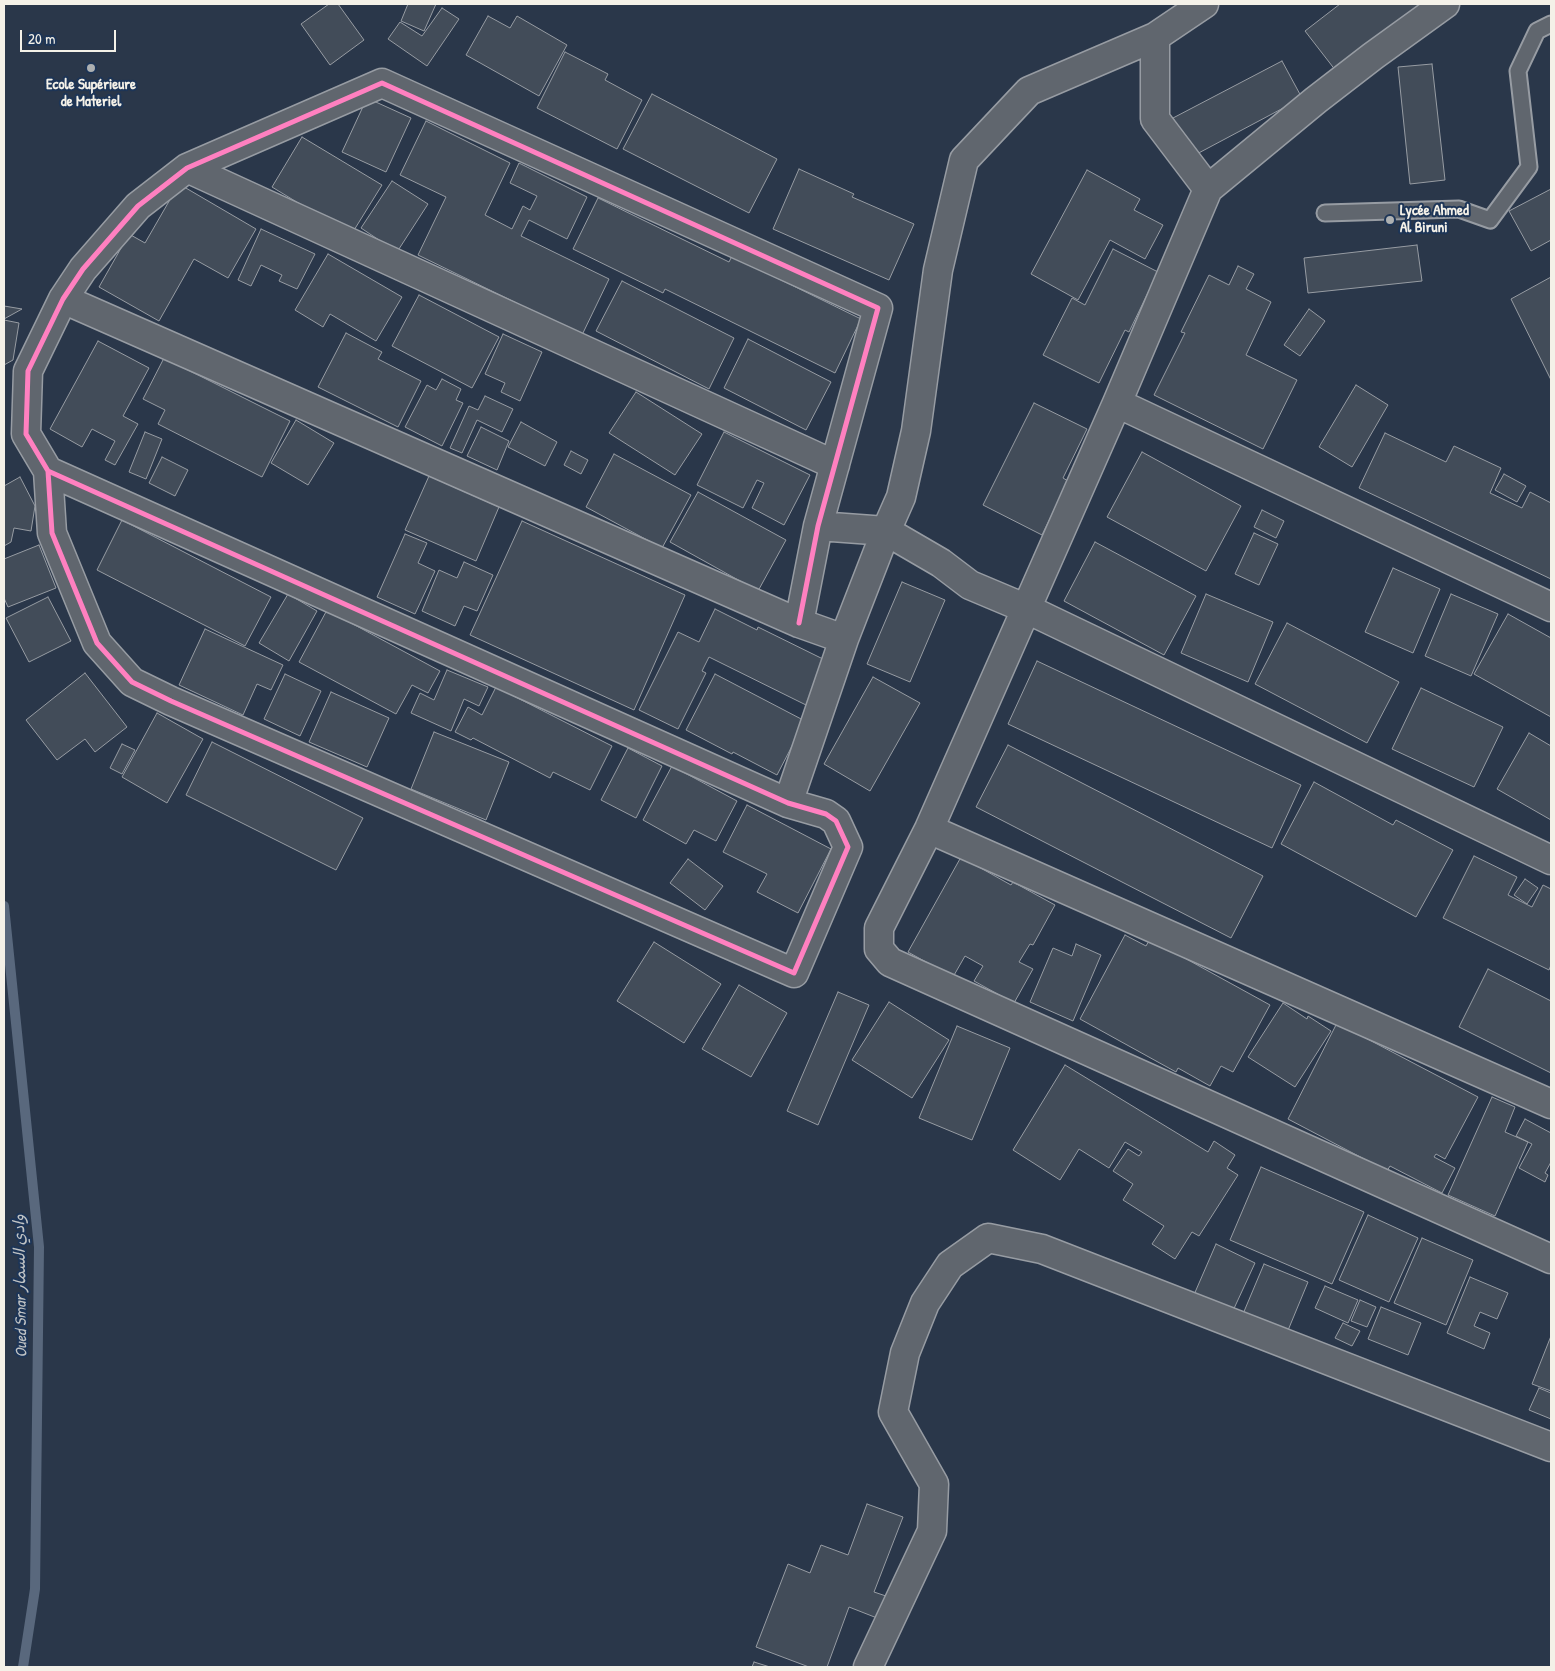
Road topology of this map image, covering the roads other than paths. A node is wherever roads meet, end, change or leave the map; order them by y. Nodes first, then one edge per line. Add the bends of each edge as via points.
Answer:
1 (1204, 4) edge
2 (1445, 4) edge
3 (1551, 24) edge
4 (1155, 37) junction
5 (187, 168) junction
6 (1208, 190) junction
7 (1325, 213) dead end
8 (63, 299) junction
9 (1117, 403) junction
10 (835, 465) junction
11 (48, 471) junction
12 (818, 526) junction
13 (886, 531) junction
14 (1551, 607) edge
15 (1027, 608) junction
16 (799, 623) junction
17 (844, 640) junction
18 (788, 803) junction
19 (929, 829) junction
20 (1551, 860) edge
21 (1551, 1104) edge
22 (1551, 1259) edge
23 (1551, 1447) edge
24 (868, 1667) edge

1 - 4 street
2 - 6 street via 1372,56
3 - 7 lane via 1537,30 1518,71 1529,167 1490,220 1459,209
4 - 6 street via 1155,119
4 - 13 street via 1028,91 964,160 938,270 916,432 901,497
5 - 8 street via 138,206 83,269
5 - 10 street
5 - 10 street via 382,83 878,308
6 - 9 street
8 - 11 street via 28,371 26,434
8 - 16 street
9 - 14 street
9 - 15 street
10 - 12 street
11 - 18 street
11 - 18 street via 52,533 97,643 132,682 794,973 848,846 836,821 826,814
12 - 13 street
12 - 16 street
13 - 15 street via 941,563 970,585
13 - 17 street
15 - 19 street
15 - 20 street
16 - 17 street
17 - 18 street
19 - 21 street
19 - 22 street via 879,928 879,949 890,962
23 - 24 street via 1042,1249 988,1238 950,1265 924,1303 905,1353 893,1412 934,1484 932,1531

